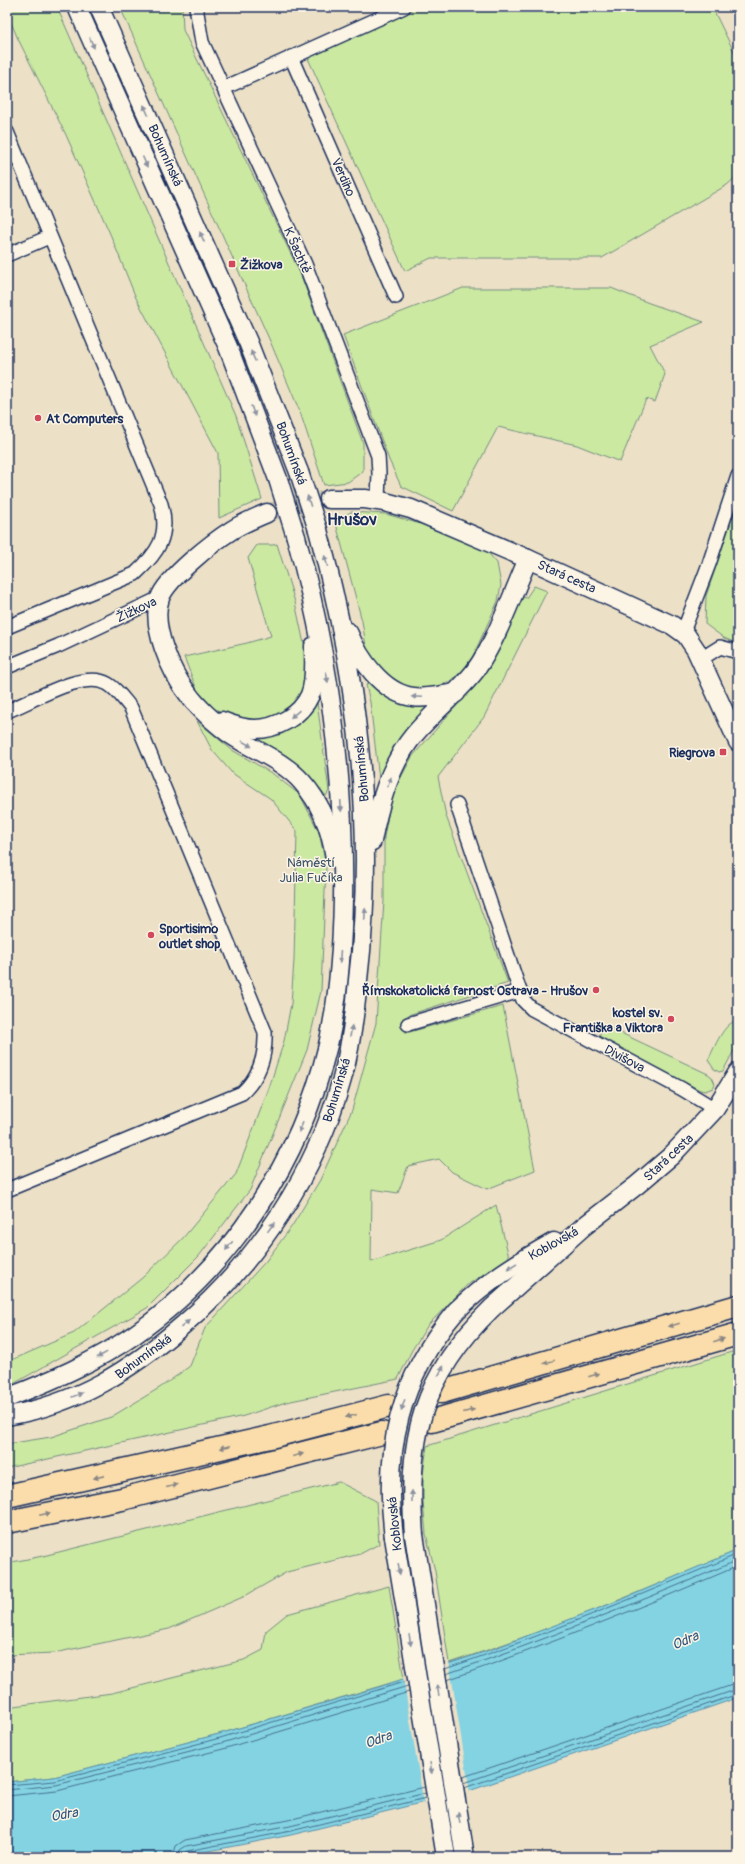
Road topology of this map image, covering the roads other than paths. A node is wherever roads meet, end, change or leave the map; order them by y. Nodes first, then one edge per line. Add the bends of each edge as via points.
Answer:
1 (77, 7) edge
2 (99, 7) edge
3 (196, 7) edge
4 (404, 7) edge
5 (291, 57) junction
6 (224, 88) junction
7 (7, 132) edge
8 (49, 237) junction
9 (7, 255) edge
10 (396, 297) dead end
11 (738, 476) edge
12 (329, 499) tunnel mouth
13 (378, 500) junction
14 (267, 513) tunnel mouth
15 (528, 559) junction
16 (334, 592) junction
17 (312, 597) junction
18 (160, 598) junction
19 (7, 627) edge
20 (682, 632) junction
21 (738, 652) edge
22 (701, 659) junction
23 (7, 667) edge
24 (456, 693) junction
25 (7, 711) edge
26 (205, 713) junction
27 (738, 742) edge
28 (457, 805) dead end
29 (366, 874) junction
30 (342, 918) junction
31 (520, 991) junction
32 (408, 1024) dead end
33 (738, 1072) edge
34 (715, 1109) junction
35 (7, 1190) edge
36 (583, 1226) junction
37 (738, 1306) edge
38 (738, 1334) edge
39 (442, 1392) tunnel mouth
40 (7, 1398) edge
41 (389, 1406) tunnel mouth
42 (7, 1416) edge
43 (432, 1421) dead end
44 (382, 1433) dead end
45 (7, 1496) edge
46 (7, 1522) edge
47 (446, 1857) edge
48 (465, 1857) edge

1 -> 17 main road, Bohumínská, bridge via 228,347 278,479
16 -> 2 main road, Bohumínská, bridge via 299,472 248,342
3 - 6 street, K Šachtě via 202,42
4 - 5 street
5 - 6 street
5 - 10 street, Verdiho
6 - 13 street, K Šachtě via 305,264 371,438 379,464
7 - 8 street
8 - 9 street
8 - 19 street via 161,504 164,532 158,549 148,563 135,574
11 - 20 street via 709,564
12 - 13 main road, Stará cesta
13 - 15 main road, Stará cesta via 442,521
14 - 18 main road, Žižkova via 242,524 219,539 175,577
15 - 20 main road, Stará cesta via 660,618
15 - 24 main road via 492,640 475,670
24 -> 16 main road via 414,697 390,688 374,672 355,646 343,621
16 - 29 main road, Bohumínská via 359,738
17 -> 26 main road via 313,680 310,695 303,707 282,723 261,729 238,727
17 -> 30 main road, Bohumínská via 327,672 336,740 343,829
18 - 23 street, Žižkova
18 - 26 main road via 157,622 167,654 187,694
20 - 22 main road, Stará cesta via 693,644
21 - 22 street via 720,647
22 - 27 main road, Stará cesta
29 -> 24 main road via 377,814 393,771 414,734
25 - 35 street via 74,683 91,680 107,683 131,708 265,1032 266,1050 253,1083 242,1093
26 -> 30 main road via 227,732 289,770 302,781 318,802 334,849
28 - 31 street, Divišova
42 -> 29 main road, Bohumínská via 40,1408 83,1392 114,1377 145,1357 196,1315 218,1293 239,1270 276,1220 322,1135 342,1078 360,967
30 -> 40 main road, Bohumínská via 337,990 321,1072 288,1154 257,1207 202,1277 158,1318 87,1364
31 - 32 street
31 - 34 street, Divišova via 523,1000 532,1010 675,1085
33 - 34 main road, Stará cesta
34 - 36 main road, Stará cesta via 663,1164
36 -> 47 main road, Koblovská, bridge via 512,1266 478,1290 456,1311 422,1359 401,1408 391,1462 394,1537
48 -> 36 main road, Koblovská, bridge via 414,1535 412,1499 419,1427 437,1376 469,1331
37 -> 39 highway
43 -> 38 highway
41 -> 45 highway via 270,1437
46 -> 44 highway via 122,1498

